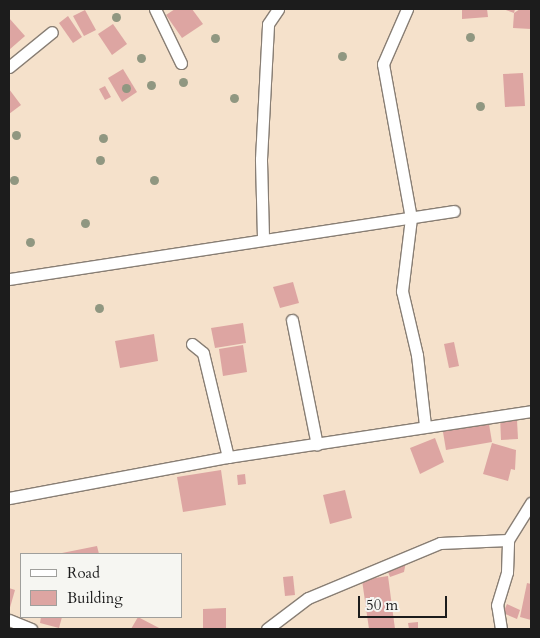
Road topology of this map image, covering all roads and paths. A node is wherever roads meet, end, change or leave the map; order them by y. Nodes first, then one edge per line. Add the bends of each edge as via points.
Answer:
1 (155, 9) edge
2 (278, 9) edge
3 (407, 9) edge
4 (52, 32) dead end
5 (181, 63) dead end
6 (9, 67) edge
7 (454, 211) dead end
8 (411, 218) junction
9 (264, 237) junction
10 (9, 279) edge
11 (292, 320) dead end
12 (192, 344) dead end
13 (531, 411) edge
14 (425, 426) junction
15 (317, 445) junction
16 (228, 457) junction
17 (9, 498) edge
18 (531, 503) edge
19 (508, 540) junction
20 (9, 620) edge
21 (30, 629) edge
22 (267, 629) edge
23 (501, 629) edge

1 - 5 street
2 - 9 street via 268,24 261,159
3 - 8 street via 383,64
4 - 6 street
7 - 8 street
8 - 9 street
8 - 14 street via 402,291 417,355
9 - 10 street via 206,251
11 - 15 street
12 - 16 street via 203,353
13 - 14 street
14 - 15 street
15 - 16 street
16 - 17 street
18 - 19 street
19 - 22 street via 440,543 308,598
19 - 23 street via 507,572 497,605
20 - 21 street

